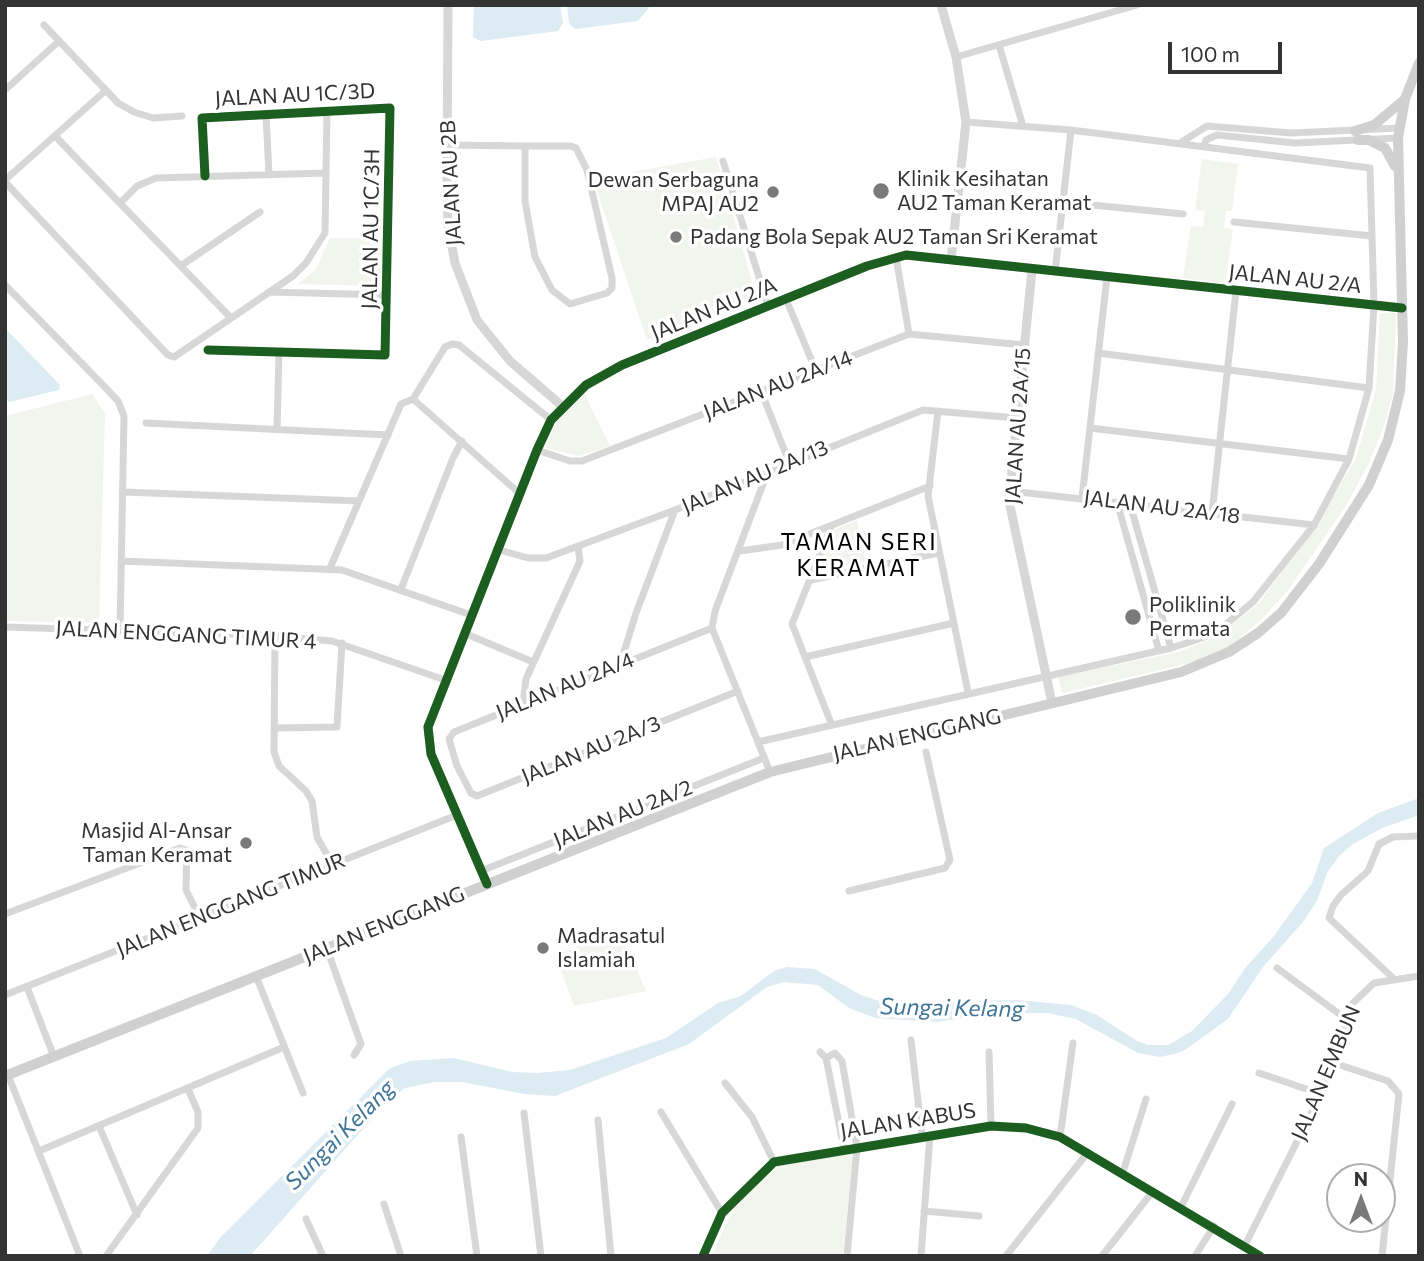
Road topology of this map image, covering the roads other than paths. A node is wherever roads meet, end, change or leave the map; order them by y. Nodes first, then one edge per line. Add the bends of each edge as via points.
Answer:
1 (448, 5) edge
2 (941, 5) edge
3 (1138, 5) edge
4 (44, 25) dead end
5 (59, 41) junction
6 (999, 45) junction
7 (956, 57) junction
8 (1418, 65) edge
9 (7, 85) edge
10 (105, 91) junction
11 (1405, 99) junction
12 (390, 108) joint
13 (327, 112) junction
14 (266, 115) junction
15 (182, 116) dead end
16 (966, 122) junction
17 (1023, 126) junction
18 (1070, 130) junction
19 (1399, 133) junction
20 (1356, 135) junction
21 (55, 136) junction
22 (1180, 143) junction
23 (447, 145) junction
24 (525, 146) junction
25 (1204, 146) junction
26 (723, 161) dead end
27 (326, 173) junction
28 (269, 174) junction
29 (205, 176) junction
30 (1399, 180) junction
31 (5, 181) edge
32 (121, 202) junction
33 (1062, 202) junction
34 (260, 212) dead end
35 (1182, 214) dead end
36 (1234, 222) dead end
37 (1372, 236) junction
38 (896, 257) junction
39 (951, 260) junction
40 (182, 265) junction
41 (1032, 270) junction
42 (1055, 272) junction
43 (1107, 277) junction
44 (6, 289) edge
45 (1236, 291) junction
46 (268, 292) junction
47 (387, 296) junction
48 (786, 299) junction
49 (1374, 305) junction
50 (768, 306) junction
51 (1402, 308) junction
52 (229, 316) junction
53 (909, 334) junction
54 (1024, 345) junction
55 (208, 350) dead end
56 (279, 352) junction
57 (1098, 353) junction
58 (1228, 370) junction
59 (816, 371) junction
60 (1369, 388) junction
61 (761, 391) junction
62 (413, 399) junction
63 (562, 407) junction
64 (938, 411) junction
65 (1017, 418) junction
66 (551, 420) junction
67 (146, 424) dead end
68 (1090, 428) junction
69 (277, 429) junction
70 (387, 435) junction
71 (462, 441) junction
72 (1221, 443) junction
73 (537, 450) junction
74 (1349, 459) junction
75 (789, 462) junction
76 (768, 471) junction
77 (930, 486) junction
78 (1010, 491) junction
79 (124, 492) junction
80 (519, 493) junction
81 (1082, 498) junction
82 (359, 501) junction
83 (1117, 502) junction
84 (1130, 504) junction
85 (675, 510) junction
86 (1212, 513) junction
87 (1314, 525) junction
88 (831, 527) junction
89 (578, 547) junction
90 (496, 549) junction
91 (740, 551) junction
92 (938, 553) junction
93 (121, 561) junction
94 (330, 568) junction
95 (811, 580) junction
96 (401, 589) junction
97 (471, 615) junction
98 (954, 624) junction
99 (5, 627) edge
100 (712, 628) junction
101 (120, 631) junction
102 (464, 633) junction
103 (275, 636) junction
104 (342, 643) junction
105 (1171, 648) junction
106 (1160, 651) junction
107 (806, 657) junction
108 (533, 662) junction
109 (620, 665) junction
110 (1046, 674) junction
111 (445, 680) junction
112 (738, 691) junction
113 (968, 692) junction
114 (523, 703) junction
115 (1052, 704) junction
116 (831, 723) junction
117 (274, 728) junction
118 (758, 742) junction
119 (926, 752) dead end
120 (764, 758) junction
121 (457, 766) joint
122 (770, 772) junction
123 (457, 815) junction
124 (1419, 836) edge
125 (333, 865) junction
126 (481, 871) junction
127 (487, 884) junction
128 (849, 891) dead end
129 (5, 914) edge
130 (200, 918) junction
131 (327, 949) junction
132 (1277, 968) dead end
133 (256, 976) junction
134 (1419, 976) edge
135 (1393, 978) junction
136 (27, 987) junction
137 (5, 995) edge
138 (1346, 1019) junction
139 (911, 1040) dead end
140 (1073, 1043) dead end
141 (284, 1047) junction
142 (989, 1052) dead end
143 (354, 1055) dead end
144 (54, 1057) junction
145 (1331, 1062) junction
146 (1259, 1073) dead end
147 (7, 1075) edge
148 (725, 1083) dead end
149 (188, 1089) junction
150 (303, 1093) dead end
151 (1321, 1094) junction
152 (1146, 1099) dead end
153 (1232, 1104) dead end
154 (661, 1112) dead end
155 (524, 1113) dead end
156 (598, 1120) dead end
157 (99, 1126) junction
158 (991, 1126) junction
159 (926, 1136) junction
160 (1060, 1137) junction
161 (461, 1138) dead end
162 (856, 1147) junction
163 (844, 1149) junction
164 (38, 1151) junction
165 (1088, 1152) junction
166 (774, 1162) junction
167 (1123, 1172) junction
168 (1153, 1191) junction
169 (384, 1204) dead end
170 (1181, 1207) junction
171 (924, 1211) junction
172 (722, 1213) junction
173 (137, 1214) junction
174 (979, 1216) dead end
175 (306, 1219) dead end
176 (1213, 1226) junction
177 (1245, 1245) junction
178 (80, 1256) edge
179 (106, 1256) edge
180 (323, 1256) edge
181 (401, 1256) edge
182 (477, 1256) edge
183 (541, 1256) edge
184 (611, 1256) edge
185 (703, 1256) edge
186 (847, 1256) edge
187 (920, 1256) edge
188 (1006, 1256) edge
189 (1102, 1256) edge
190 (1195, 1256) edge
191 (1260, 1256) edge
192 (1382, 1256) edge

1 - 23 street, JALAN AU 2B
2 - 7 street
3 - 6 street
4 - 5 street
5 - 9 street
5 - 10 street
6 - 7 street
6 - 17 street
7 - 16 street
8 - 11 main road, JALAN ENGGANG
10 - 15 street via 134,112 153,118
10 - 21 street
11 - 19 main road, JALAN ENGGANG
11 - 20 main road via 1381,121
12 - 13 street, JALAN AU 1C/3D
12 - 47 street, JALAN AU 1C/3H
13 - 14 street, JALAN AU 1C/3D
13 - 27 street
14 - 28 street
14 - 29 street, JALAN AU 1C/3D via 202,118
16 - 17 street
16 - 39 street
17 - 18 street
18 - 22 street
18 - 33 street
19 - 20 street
19 - 30 main road, JALAN ENGGANG
20 - 22 street via 1207,126
20 - 25 street via 1295,143 1217,135
20 - 30 main road via 1385,148
21 - 31 street
21 - 32 street
22 - 25 street
23 - 24 street
23 - 63 street, JALAN AU 2B via 449,226 464,293 477,320 510,361
24 - 24 street via 571,146 582,156 612,278 607,293 570,304 552,290 535,257 526,201
25 - 37 street via 1370,168
26 - 50 street
27 - 28 street
27 - 46 street via 325,233 306,262
28 - 29 street
29 - 32 street via 146,180
30 - 51 main road, JALAN ENGGANG
31 - 52 street via 168,355 181,353
32 - 40 street
33 - 35 street
33 - 42 street
34 - 40 street
36 - 37 street
37 - 49 street
38 - 39 street, JALAN AU 2/A
38 - 48 street, JALAN AU 2/A
38 - 53 street
39 - 41 street, JALAN AU 2/A
40 - 52 street
41 - 42 street, JALAN AU 2/A
41 - 54 street, JALAN AU 2A/15
42 - 43 street, JALAN AU 2/A
43 - 45 street, JALAN AU 2/A
43 - 57 street
44 - 79 street via 118,401 126,425
45 - 49 street, JALAN AU 2/A
45 - 58 street
46 - 47 street
46 - 52 street
47 - 56 street, JALAN AU 1C/3H via 386,352 381,356
48 - 50 street, JALAN AU 2/A
48 - 59 street
49 - 51 street, JALAN AU 2/A
49 - 60 street
50 - 63 street, JALAN AU 2/A via 622,365 586,385
51 - 115 main road, JALAN ENGGANG via 1400,391 1381,462 1319,564 1287,606 1258,633 1206,663
53 - 54 street, JALAN AU 2A/14
53 - 59 street, JALAN AU 2A/14
54 - 65 street, JALAN AU 2A/15
55 - 56 street
56 - 69 street
57 - 58 street
57 - 68 street
58 - 60 street
58 - 72 street
59 - 61 street, JALAN AU 2A/14
60 - 74 street
61 - 73 street, JALAN AU 2A/14 via 582,461
61 - 75 street
62 - 66 street via 446,347 459,345
62 - 70 street via 401,404
62 - 71 street
63 - 66 street, JALAN AU 2/A
64 - 65 street, JALAN AU 2A/13
64 - 75 street, JALAN AU 2A/13 via 903,416
64 - 77 street
65 - 78 street, JALAN AU 2A/15
66 - 73 street, JALAN AU 2/A
67 - 69 street
68 - 72 street
68 - 81 street
69 - 70 street
70 - 82 street
71 - 80 street
71 - 96 street
72 - 74 street
72 - 86 street
73 - 80 street, JALAN AU 2/A
74 - 87 street
75 - 76 street, JALAN AU 2A/13
76 - 85 street, JALAN AU 2A/13
76 - 91 street
77 - 88 street
77 - 92 street
78 - 81 street, JALAN AU 2A/18
78 - 110 street, JALAN AU 2A/15
79 - 82 street
79 - 93 street
80 - 90 street, JALAN AU 2/A
81 - 83 street, JALAN AU 2A/18
82 - 94 street
83 - 84 street, JALAN AU 2A/18
83 - 106 street
84 - 86 street, JALAN AU 2A/18
84 - 105 street
85 - 89 street, JALAN AU 2A/13
85 - 109 street
86 - 87 street, JALAN AU 2A/18
87 - 105 street via 1253,602 1214,635
88 - 91 street via 782,545
88 - 95 street
89 - 90 street, JALAN AU 2A/13 via 537,559
89 - 108 street via 580,561
90 - 97 street, JALAN AU 2/A
91 - 100 street
92 - 95 street
92 - 98 street
93 - 94 street
93 - 101 street
94 - 96 street
95 - 107 street via 792,624
96 - 97 street
97 - 102 street, JALAN AU 2/A
98 - 107 street
98 - 113 street
99 - 101 street, JALAN ENGGANG TIMUR 4
100 - 109 street, JALAN AU 2A/4
100 - 112 street
101 - 103 street, JALAN ENGGANG TIMUR 4
102 - 108 street
102 - 111 street, JALAN AU 2/A
103 - 104 street, JALAN ENGGANG TIMUR 4
103 - 117 street
104 - 111 street, JALAN ENGGANG TIMUR 4
104 - 117 street via 337,727
105 - 106 street
106 - 110 street
107 - 116 street
108 - 114 street
109 - 114 street, JALAN AU 2A/4
110 - 113 street
110 - 115 street, JALAN AU 2A/15
111 - 123 street, JALAN AU 2/A via 430,715 428,738
112 - 118 street
112 - 121 street, JALAN AU 2A/3 via 477,796
113 - 116 street
114 - 121 street, JALAN AU 2A/4 via 454,732 449,739
115 - 122 main road, JALAN ENGGANG
116 - 118 street
117 - 125 street via 279,766 306,791 317,837
118 - 120 street
119 - 128 street via 950,860 945,868
120 - 122 street
120 - 126 street, JALAN AU 2A/2
122 - 127 main road, JALAN ENGGANG
123 - 125 street, JALAN ENGGANG TIMUR
123 - 126 street, JALAN AU 2/A
124 - 135 street via 1394,837 1380,844 1368,871 1341,895 1329,918
125 - 130 street, JALAN ENGGANG TIMUR
126 - 127 street, JALAN AU 2/A
127 - 131 main road, JALAN ENGGANG
129 - 130 street via 180,848 187,850 186,890
130 - 136 street, JALAN ENGGANG TIMUR
131 - 133 main road, JALAN ENGGANG
131 - 143 street via 361,1044
132 - 138 street
133 - 141 street
133 - 144 main road, JALAN ENGGANG
134 - 135 street, JALAN EMBUN
135 - 138 street, JALAN EMBUN via 1362,992
136 - 137 street, JALAN ENGGANG TIMUR
136 - 144 street
138 - 145 street, JALAN EMBUN
139 - 159 street
140 - 160 street
141 - 149 street
141 - 150 street
142 - 158 street
144 - 147 main road, JALAN ENGGANG
145 - 151 street, JALAN EMBUN
145 - 192 street via 1388,1081 1399,1094
146 - 151 street
147 - 164 street
148 - 166 street via 752,1116
149 - 157 street
149 - 173 street via 198,1112 198,1128
151 - 177 street, JALAN EMBUN
152 - 167 street
153 - 170 street
154 - 172 street
155 - 183 street
156 - 184 street
157 - 164 street
157 - 173 street
158 - 159 street, JALAN KABUS
158 - 160 street, JALAN KABUS via 1026,1128
159 - 162 street, JALAN KABUS
159 - 171 street
160 - 165 street, JALAN KABUS
161 - 182 street
162 - 163 street, JALAN KABUS
162 - 163 street via 842,1061 835,1053 823,1055
162 - 186 street
163 - 166 street, JALAN KABUS
164 - 178 street
165 - 167 street, JALAN KABUS
165 - 188 street
166 - 172 street
167 - 168 street, JALAN KABUS
168 - 170 street, JALAN KABUS
168 - 189 street
169 - 181 street
170 - 176 street, JALAN KABUS
171 - 174 street
171 - 187 street
172 - 185 street
173 - 179 street
175 - 180 street
176 - 177 street, JALAN KABUS
176 - 190 street
177 - 191 street, JALAN KABUS

